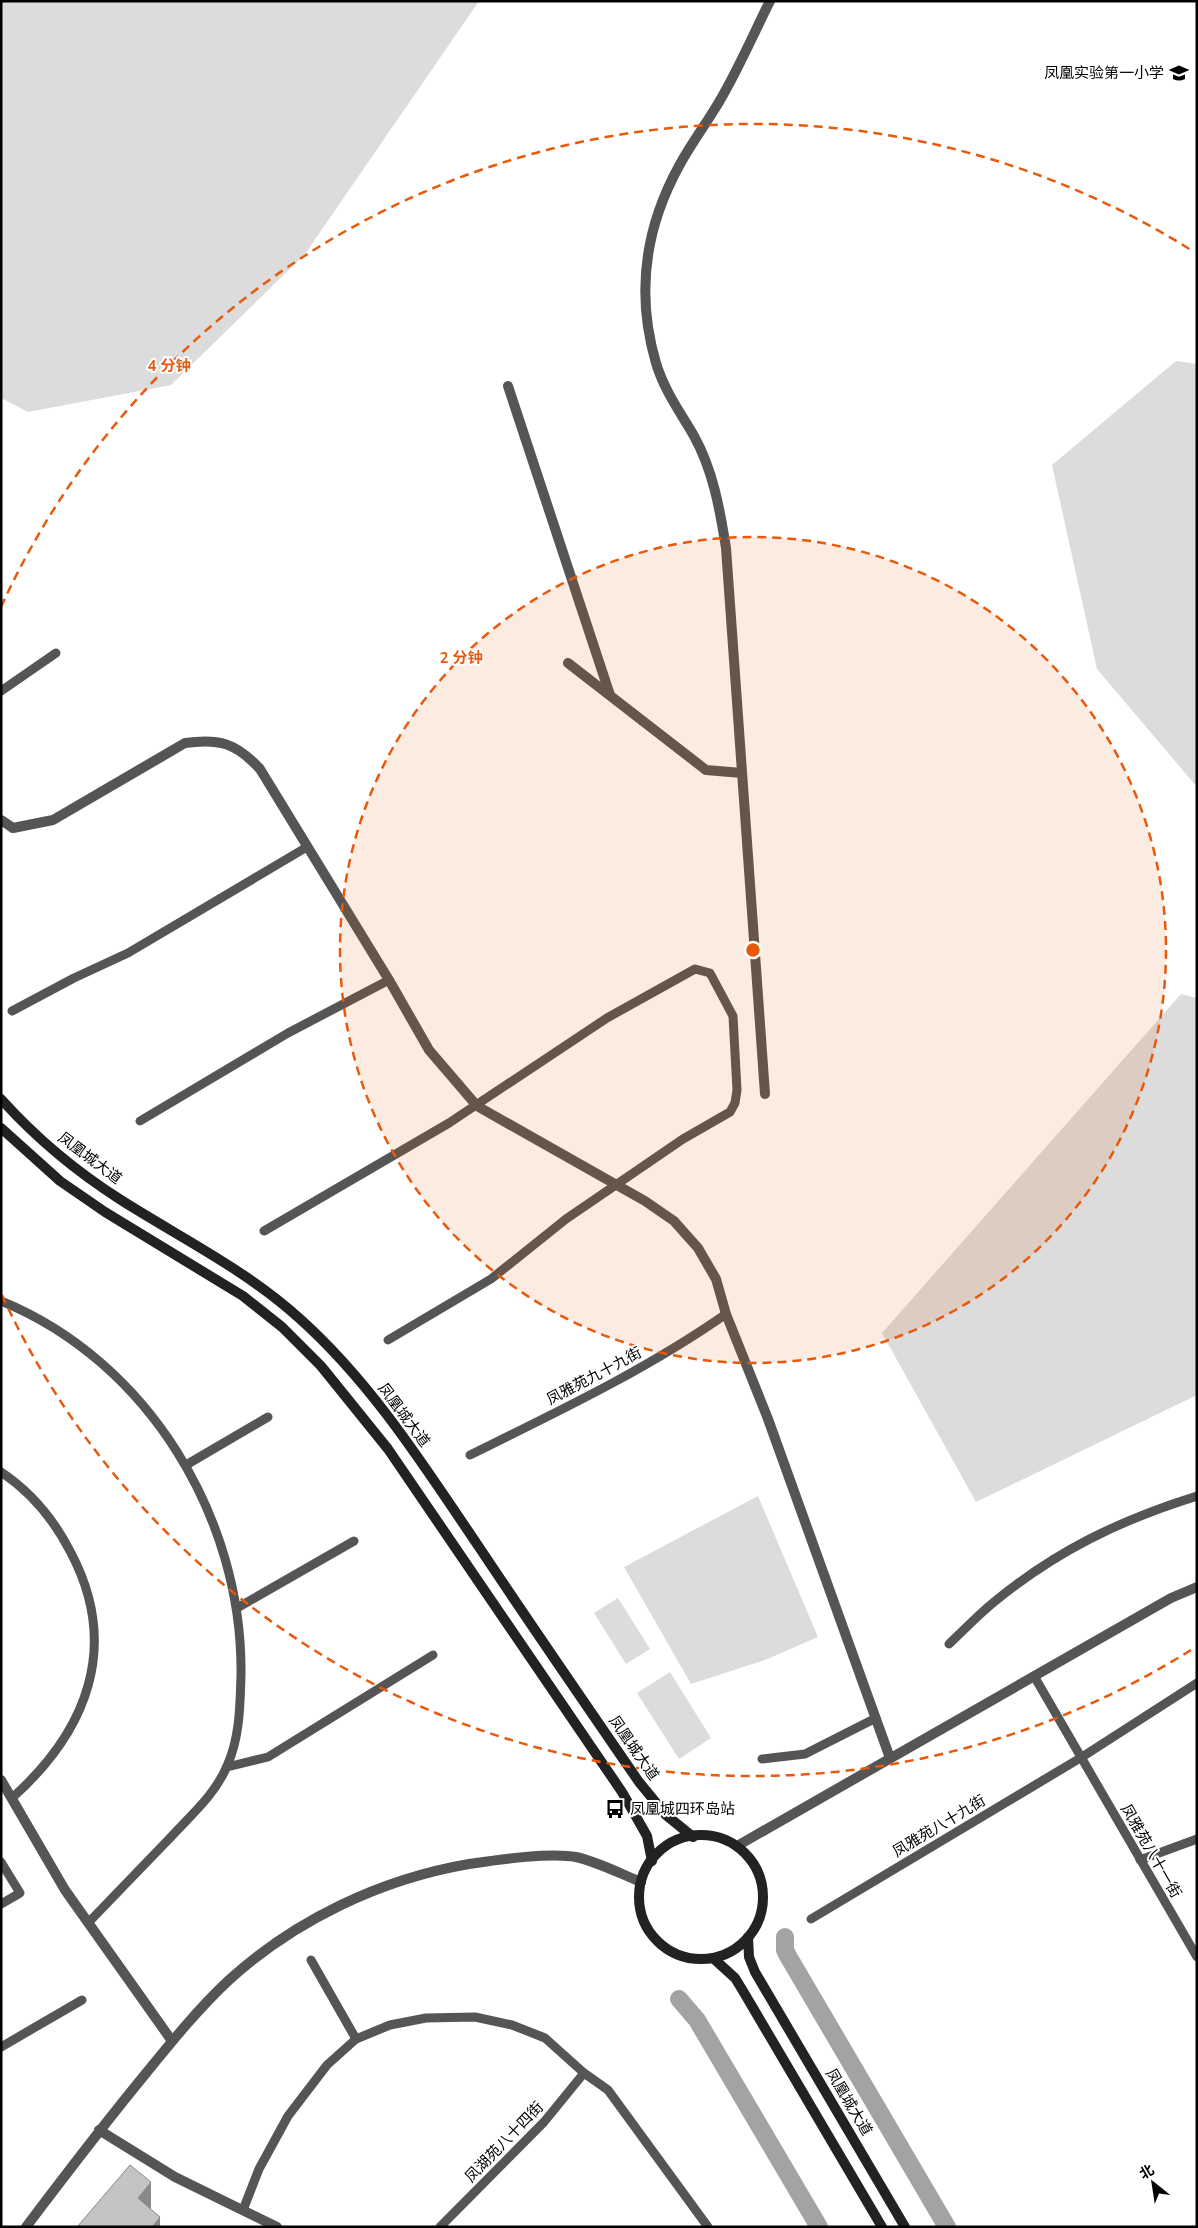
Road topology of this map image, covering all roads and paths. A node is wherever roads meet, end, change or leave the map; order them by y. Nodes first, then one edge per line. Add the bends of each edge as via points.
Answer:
1 (770, 1) edge
2 (508, 386) dead end
3 (56, 653) dead end
4 (568, 663) dead end
5 (1, 691) edge
6 (610, 695) junction
7 (742, 773) junction
8 (1, 820) edge
9 (308, 847) junction
10 (389, 980) junction
11 (12, 1011) dead end
12 (765, 1094) dead end
13 (1, 1099) edge
14 (477, 1106) junction
15 (140, 1121) dead end
16 (1, 1128) edge
17 (616, 1185) junction
18 (264, 1231) dead end
19 (1, 1301) edge
20 (726, 1314) junction
21 (388, 1340) dead end
22 (268, 1417) dead end
23 (470, 1455) dead end
24 (186, 1465) junction
25 (1, 1472) edge
26 (1197, 1496) edge
27 (354, 1541) dead end
28 (1197, 1587) edge
29 (237, 1608) junction
30 (949, 1644) dead end
31 (433, 1656) dead end
32 (1034, 1676) junction
33 (1197, 1683) edge
34 (876, 1718) junction
35 (1082, 1757) junction
36 (890, 1758) junction
37 (762, 1759) dead end
38 (227, 1767) junction
39 (1, 1780) edge
40 (12, 1798) junction
41 (692, 1836) junction
42 (1197, 1839) edge
43 (737, 1846) junction
44 (1140, 1860) junction
45 (652, 1861) junction
46 (1, 1862) edge
47 (641, 1882) junction
48 (1, 1904) edge
49 (811, 1919) dead end
50 (88, 1923) junction
51 (748, 1937) junction
52 (1197, 1957) edge
53 (713, 1958) junction
54 (311, 1960) dead end
55 (82, 2000) dead end
56 (356, 2039) junction
57 (172, 2041) junction
58 (1, 2047) edge
59 (584, 2073) junction
60 (99, 2130) junction
61 (244, 2210) junction
62 (26, 2227) edge
63 (277, 2227) edge
64 (440, 2227) edge
65 (708, 2227) edge
66 (882, 2227) edge
67 (905, 2227) edge

1 - 7 street via 719,101 679,165 661,202 649,242 644,283 646,324 656,364 672,402 694,437 720,509 726,548
2 - 6 street
3 - 5 lane
4 - 6 street
6 - 7 street via 706,770
7 - 12 street
8 - 9 street via 13,828 53,820 166,753 185,744 206,740 227,744 246,754 260,769
9 - 10 street
9 - 11 lane via 128,954
10 - 14 street via 429,1050
10 - 15 lane via 246,1057
13 - 41 main road, 凤凰城大道 via 42,1140 120,1199 274,1296 335,1354 382,1408 413,1451 639,1782 666,1815
14 - 17 street
14 - 17 lane via 607,1018 670,982 696,969 710,973 733,1016 735,1103 730,1112 683,1139
14 - 18 lane
16 - 45 main road via 60,1181 243,1296 282,1327 321,1366 403,1470 622,1792 647,1836
17 - 20 street via 674,1222 698,1248 716,1280
17 - 21 lane via 566,1219 491,1279
19 - 24 lane via 68,1337 114,1374 153,1417
20 - 23 lane, 凤雅苑九十九街 via 629,1374
20 - 34 street via 768,1419
22 - 24 lane
24 - 29 lane via 209,1511 223,1550
25 - 40 lane via 34,1499 64,1538 79,1567 91,1606 96,1647 89,1682 69,1731 38,1774
26 - 30 lane via 1147,1512 1101,1532 1040,1567 992,1603
27 - 29 lane
28 - 32 street via 1171,1598
29 - 38 lane via 241,1653 238,1733
31 - 38 lane via 268,1757
32 - 35 lane, 凤雅苑八十一街
32 - 36 street
33 - 35 lane
34 - 36 street
34 - 37 lane via 805,1754
35 - 44 lane, 凤雅苑八十一街
35 - 49 lane, 凤雅苑八十九街
36 - 43 street
38 - 50 lane via 209,1798
39 - 40 street
40 - 50 street
41 - 43 main road via 716,1837
41 - 45 main road via 669,1844
42 - 44 lane
43 - 51 main road via 752,1860 763,1886 760,1920
44 - 52 lane, 凤雅苑八十一街
45 - 47 main road
46 - 48 lane via 20,1893
47 - 53 main road via 639,1903 644,1923 656,1941 672,1953
47 - 57 street via 576,1857 492,1860 411,1878 333,1909 262,1954 230,1980
50 - 57 street
51 - 53 main road via 727,1954
51 - 67 main road, 凤凰城大道 via 749,1958 755,1972
53 - 66 main road via 744,1991
54 - 56 lane
55 - 58 lane
56 - 59 lane via 390,2026 426,2018 475,2017 512,2025 545,2038
56 - 61 lane via 321,2072 288,2116 259,2168
57 - 60 street
59 - 64 lane, 凤湖苑八十四街 via 544,2122
59 - 65 lane via 608,2090
60 - 61 street via 175,2177
60 - 62 street
61 - 63 street

